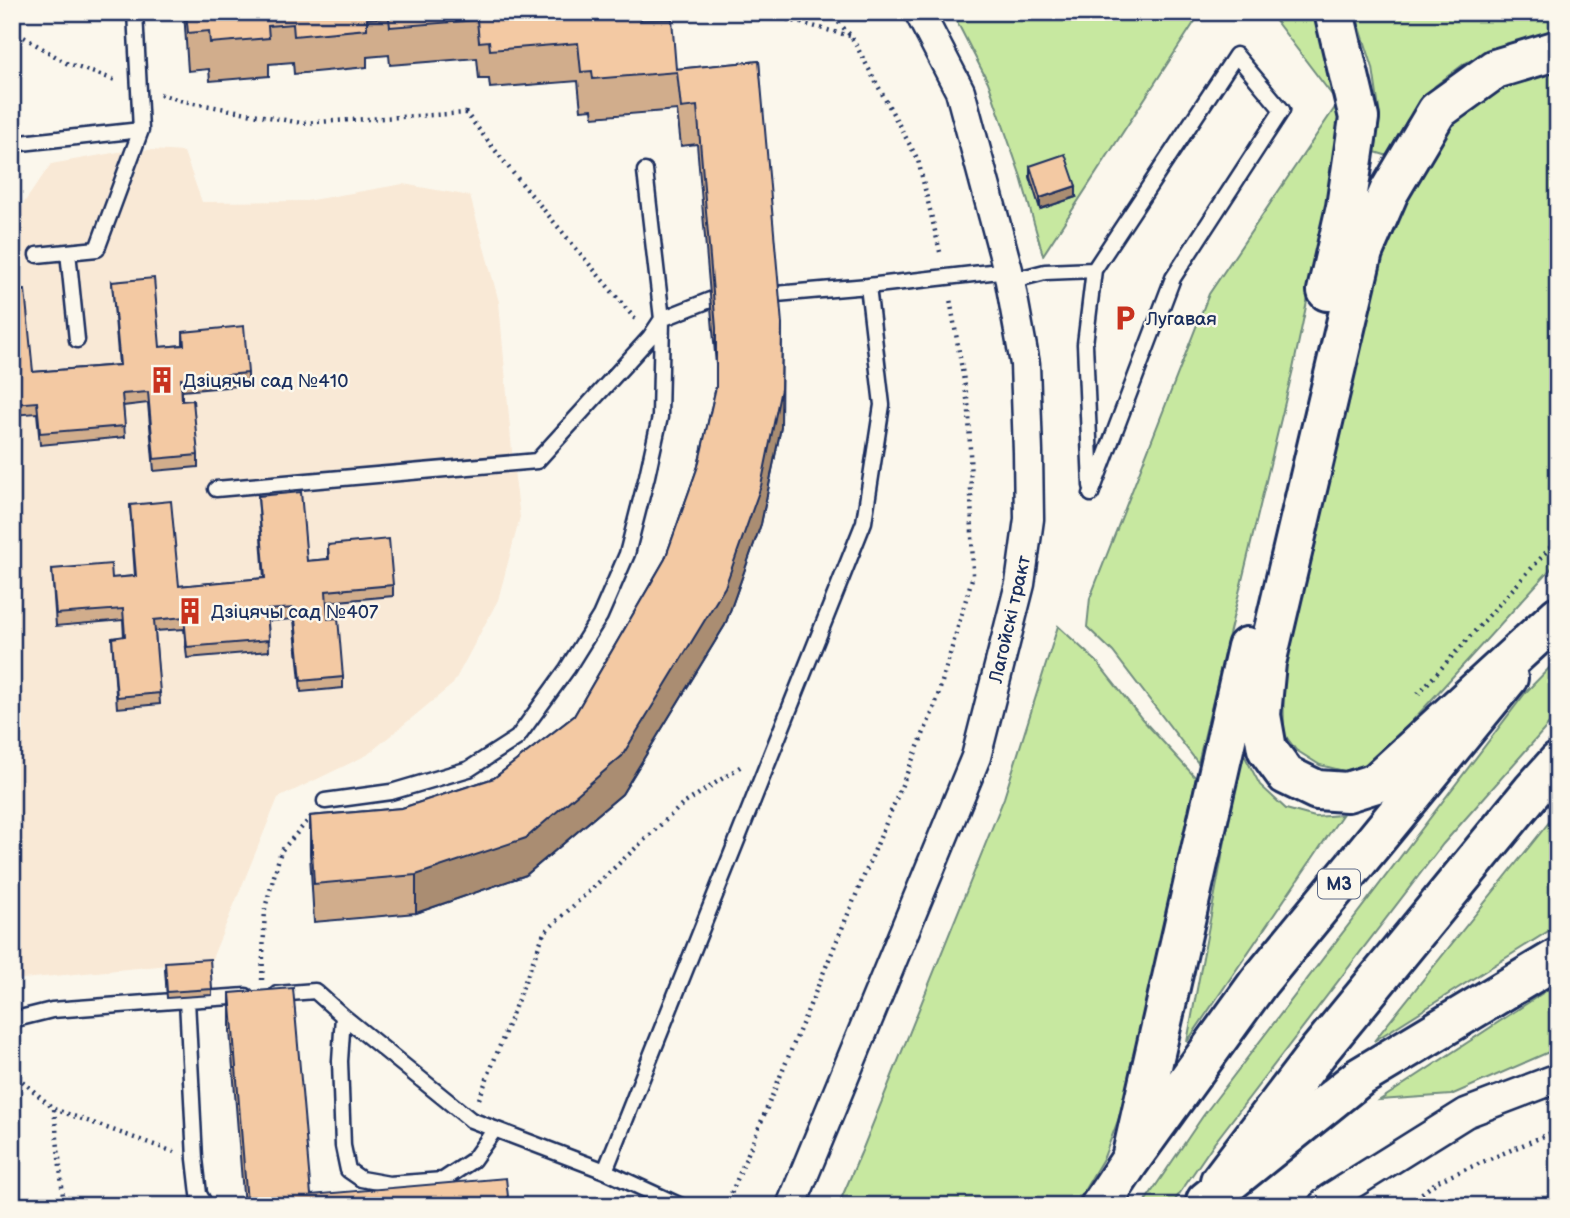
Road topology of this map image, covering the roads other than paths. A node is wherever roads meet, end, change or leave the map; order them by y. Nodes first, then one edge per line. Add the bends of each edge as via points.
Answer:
1 (135, 12) edge
2 (919, 12) edge
3 (1334, 12) edge
4 (1558, 50) edge
5 (142, 130) junction
6 (12, 144) edge
7 (645, 171) dead end
8 (68, 252) junction
9 (37, 255) dead end
10 (1094, 270) junction
11 (1009, 276) junction
12 (868, 286) junction
13 (776, 294) edge
14 (710, 300) edge
15 (662, 319) junction
16 (76, 340) dead end
17 (216, 489) dead end
18 (1558, 616) edge
19 (1558, 762) edge
20 (325, 801) road end
21 (1558, 958) edge
22 (187, 1000) junction
23 (343, 1016) junction
24 (12, 1020) edge
25 (1558, 1078) edge
26 (495, 1129) junction
27 (1131, 1159) junction
28 (605, 1171) junction
29 (1204, 1203) edge
30 (206, 1206) edge
31 (681, 1206) edge
32 (792, 1206) edge
33 (1100, 1206) edge
34 (1322, 1206) edge

1 - 5 lane
2 - 11 street, Лагойскі тракт via 960,92
3 - 27 main road via 1359,118 1346,207
4 - 18 main road via 1495,69 1437,111 1389,192 1363,252 1266,663 1261,715 1267,749 1286,775 1317,790 1347,792 1376,783
5 - 6 lane
5 - 8 lane via 97,249
7 - 15 lane
8 - 9 lane
8 - 16 lane
10 - 10 lane via 1117,236 1236,55 1282,110 1173,278 1091,494 1085,344
10 - 11 lane
11 - 12 lane
11 - 32 street, Лагойскі тракт via 1025,364 1029,519 1020,584 976,757
12 - 13 lane
12 - 28 lane via 881,405 864,522
14 - 15 lane
15 - 17 lane via 537,461
15 - 20 lane via 660,417 627,554 600,616 567,668 517,738 469,769 391,792
18 - 27 main road, М3 via 1259,982
19 - 29 main road via 1318,1052
21 - 29 main road via 1360,1077
22 - 23 lane via 315,991
22 - 24 lane via 52,1010
22 - 30 lane via 195,1159 199,1194
23 - 26 lane via 471,1119
23 - 26 lane via 343,1146 348,1170 360,1179 389,1184 443,1180 472,1160
25 - 34 street via 1465,1113
26 - 28 lane
27 - 33 main road, М3
28 - 31 lane

